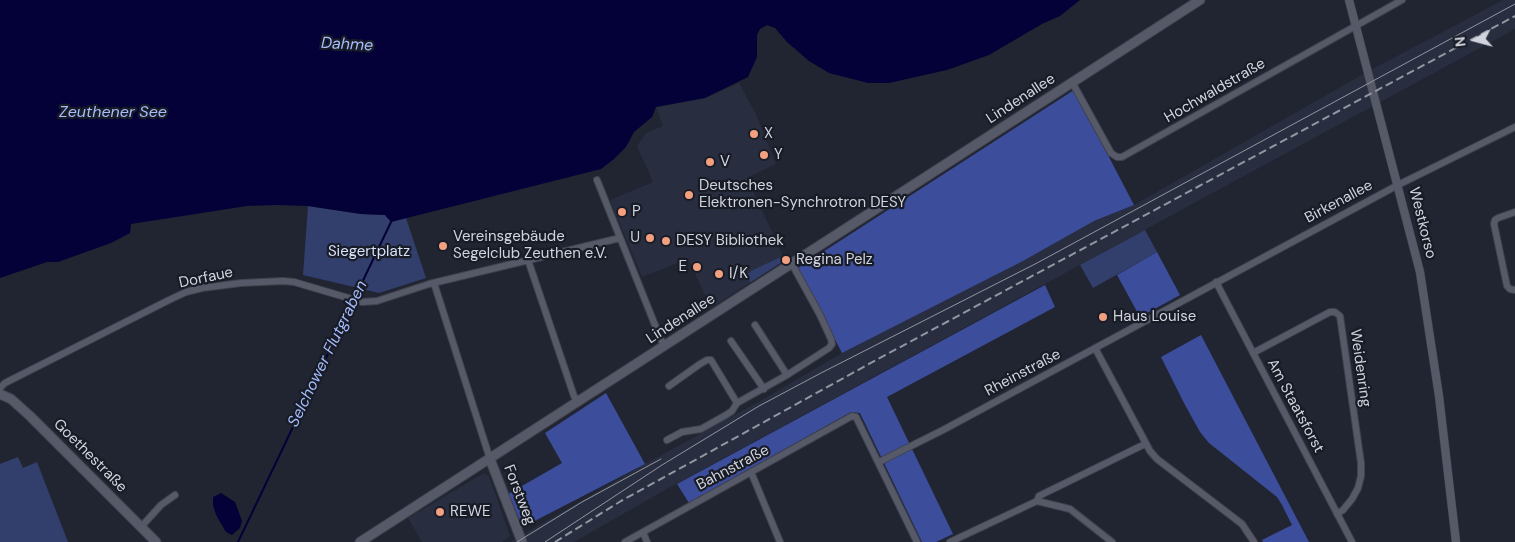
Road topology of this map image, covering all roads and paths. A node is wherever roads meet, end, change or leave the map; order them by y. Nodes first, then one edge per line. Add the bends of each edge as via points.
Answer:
1 (1200, 0) edge
2 (1349, 0) edge
3 (1402, 0) edge
4 (1355, 25) junction
5 (1072, 82) junction
6 (1515, 127) edge
7 (597, 180) dead end
8 (1398, 185) junction
9 (1515, 212) edge
10 (620, 238) junction
11 (528, 260) junction
12 (792, 264) junction
13 (434, 282) junction
14 (1216, 282) junction
15 (1515, 290) edge
16 (1177, 303) joint
17 (755, 325) dead end
18 (732, 341) dead end
19 (665, 346) junction
20 (1095, 348) junction
21 (1254, 353) junction
22 (787, 375) junction
23 (668, 386) dead end
24 (0, 388) edge
25 (764, 389) junction
26 (0, 394) edge
27 (578, 402) junction
28 (737, 402) junction
29 (667, 440) dead end
30 (1145, 444) junction
31 (490, 459) junction
32 (879, 462) junction
33 (751, 472) junction
34 (175, 495) dead end
35 (1037, 501) junction
36 (1337, 514) junction
37 (141, 527) junction
38 (643, 532) junction
39 (156, 542) edge
40 (360, 542) edge
41 (522, 542) edge
42 (625, 542) edge
43 (647, 542) edge
44 (780, 542) edge
45 (917, 542) edge
46 (950, 542) edge
47 (1112, 542) edge
48 (1254, 542) edge
49 (1352, 542) edge
50 (1456, 542) edge

1 - 5 main road, Lindenallee
2 - 4 street, Westkorso
3 - 4 street, Hochwaldstraße
4 - 5 street, Hochwaldstraße via 1122,157 1111,153
4 - 8 street, Westkorso
5 - 12 main road, Lindenallee
6 - 8 street, Birkenallee
7 - 10 street
8 - 14 street, Birkenallee
8 - 50 street, Westkorso via 1422,282
9 - 15 street via 1498,218 1494,224 1507,286
10 - 11 street, Dorfaue
10 - 19 street
11 - 13 street, Dorfaue
11 - 27 street
12 - 19 main road, Lindenallee
12 - 22 street via 832,344
13 - 24 street, Dorfaue via 377,301 362,302 283,281 202,288 186,292
13 - 31 street
14 - 16 street, Birkenallee
14 - 21 street, Am Staatsforst
16 - 20 street, Rheinstraße
17 - 22 street
18 - 25 street
19 - 27 main road, Lindenallee
20 - 30 street
20 - 32 street, Rheinstraße
21 - 36 street, Am Staatsforst
21 - 36 street, Weidenring via 1330,312 1340,316 1361,476 1352,499
22 - 25 street
23 - 28 street via 711,360
25 - 28 street
26 - 37 main road, Goethestraße via 30,416
27 - 31 main road, Lindenallee
28 - 29 street via 732,411 701,429 682,432
30 - 35 street via 1039,496
30 - 48 street via 1157,459 1242,524
31 - 40 main road
31 - 41 main road, Forstweg
32 - 33 street, Bahnstraße via 856,417 852,416
32 - 45 street
33 - 38 street, Bahnstraße
33 - 44 street
34 - 37 street
35 - 46 street
35 - 47 street via 1070,509
36 - 49 street, Am Staatsforst
37 - 39 main road, Goethestraße
38 - 42 street, Bahnstraße
38 - 43 street

